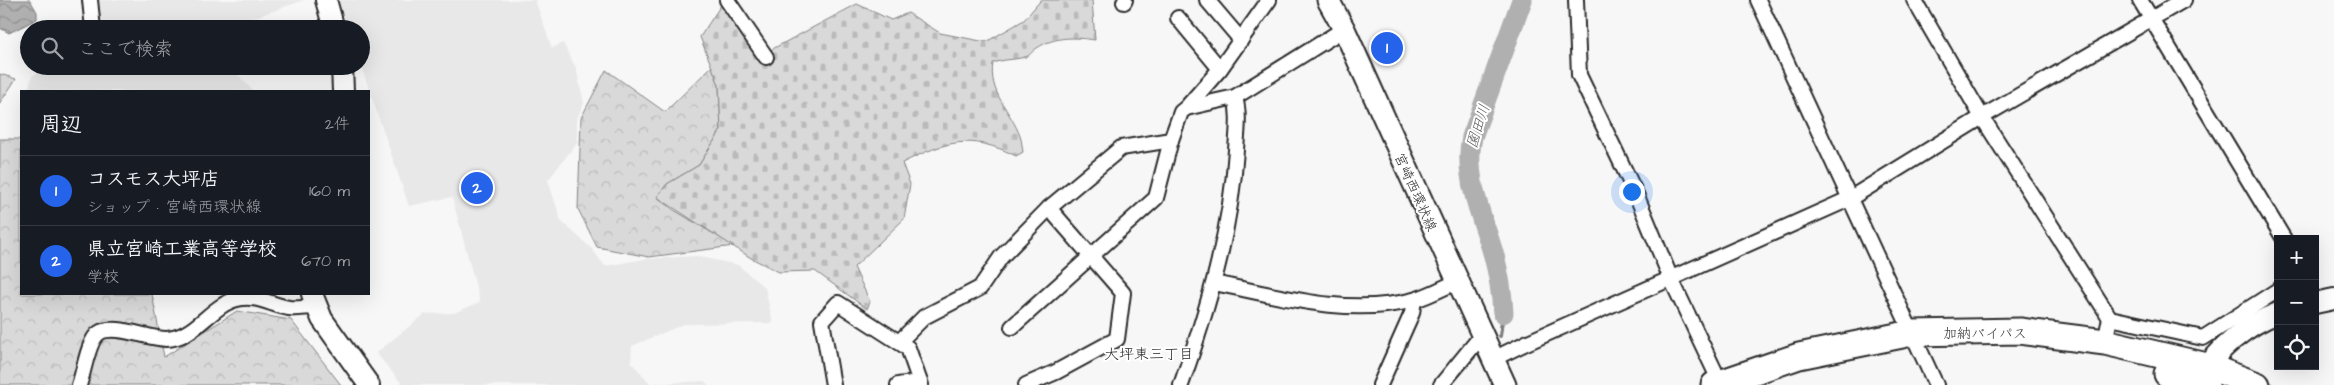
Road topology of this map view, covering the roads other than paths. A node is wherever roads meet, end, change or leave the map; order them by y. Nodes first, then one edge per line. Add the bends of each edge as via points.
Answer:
1 (90, 0) edge
2 (326, 0) edge
3 (727, 0) edge
4 (1208, 0) edge
5 (1270, 0) edge
6 (1328, 0) edge
7 (1576, 0) edge
8 (1758, 0) edge
9 (1914, 0) edge
10 (2140, 0) edge
11 (2184, 0) edge
12 (1178, 18) dead end
13 (2152, 19) junction
14 (92, 20) edge
15 (332, 20) edge
16 (1344, 29) junction
17 (1241, 40) junction
18 (766, 57) dead end
19 (1220, 69) junction
20 (342, 75) edge
21 (343, 90) edge
22 (1235, 97) junction
23 (1186, 108) junction
24 (1982, 117) junction
25 (1171, 140) junction
26 (1849, 199) junction
27 (1049, 208) junction
28 (2282, 235) edge
29 (1090, 257) junction
30 (1671, 279) junction
31 (1456, 282) junction
32 (1214, 283) junction
33 (2274, 293) edge
34 (314, 300) edge
35 (1414, 300) junction
36 (2274, 315) edge
37 (2110, 318) junction
38 (1012, 327) dead end
39 (1482, 335) junction
40 (1916, 341) junction
41 (899, 342) junction
42 (2105, 342) junction
43 (1493, 359) junction
44 (2202, 380) edge
45 (920, 383) edge
46 (1717, 384) edge
47 (79, 385) edge
48 (369, 385) edge
49 (833, 385) edge
50 (898, 385) edge
51 (1026, 385) edge
52 (1181, 385) edge
53 (1380, 385) edge
54 (1441, 385) edge
55 (1504, 385) edge
56 (1758, 385) edge
57 (1936, 385) edge
58 (2257, 385) edge

1 - 14 street
2 - 15 street
3 - 18 street
4 - 17 street
5 - 17 street
6 - 16 main road, 宮崎西環状線
7 - 30 street via 1579,75 1636,194
8 - 26 street
9 - 24 street
10 - 13 street
11 - 13 street
12 - 19 street
13 - 24 street
13 - 28 street
16 - 22 street
16 - 31 main road, 宮崎西環状線
17 - 19 street
19 - 23 street
20 - 21 street
22 - 23 street
22 - 32 street via 1238,109 1234,184
23 - 25 street via 1181,112
24 - 26 street
24 - 37 street
25 - 27 street via 1121,148
25 - 29 street via 1156,198
26 - 30 street
26 - 40 street
27 - 29 street
27 - 41 street via 1001,257 980,288 924,317
29 - 38 street
29 - 51 street via 1123,293 1117,339
30 - 43 street
30 - 46 street
31 - 35 street
31 - 39 main road, 宮崎西環状線
32 - 35 street via 1332,306 1356,308
32 - 52 street
33 - 37 street via 2203,338
34 - 47 street via 289,308 255,298 240,298 219,306 186,333 174,338 101,331 91,345
34 - 48 street via 334,337
35 - 53 street via 1412,313
36 - 44 street via 2247,328 2218,354
37 - 42 street
39 - 43 main road, 宮崎西環状線
39 - 54 street
40 - 42 highway, 加納バイパス via 2020,331
40 - 44 highway, 加納バイパス via 2020,346 2103,356
40 - 46 highway, 加納バイパス via 1799,356
40 - 56 highway, 加納バイパス via 1801,369
40 - 57 street
41 - 45 street via 908,348
41 - 49 street via 838,303 822,320
42 - 44 highway, 加納バイパス
43 - 55 main road, 宮崎西環状線
44 - 58 highway, 加納バイパス
45 - 50 street

